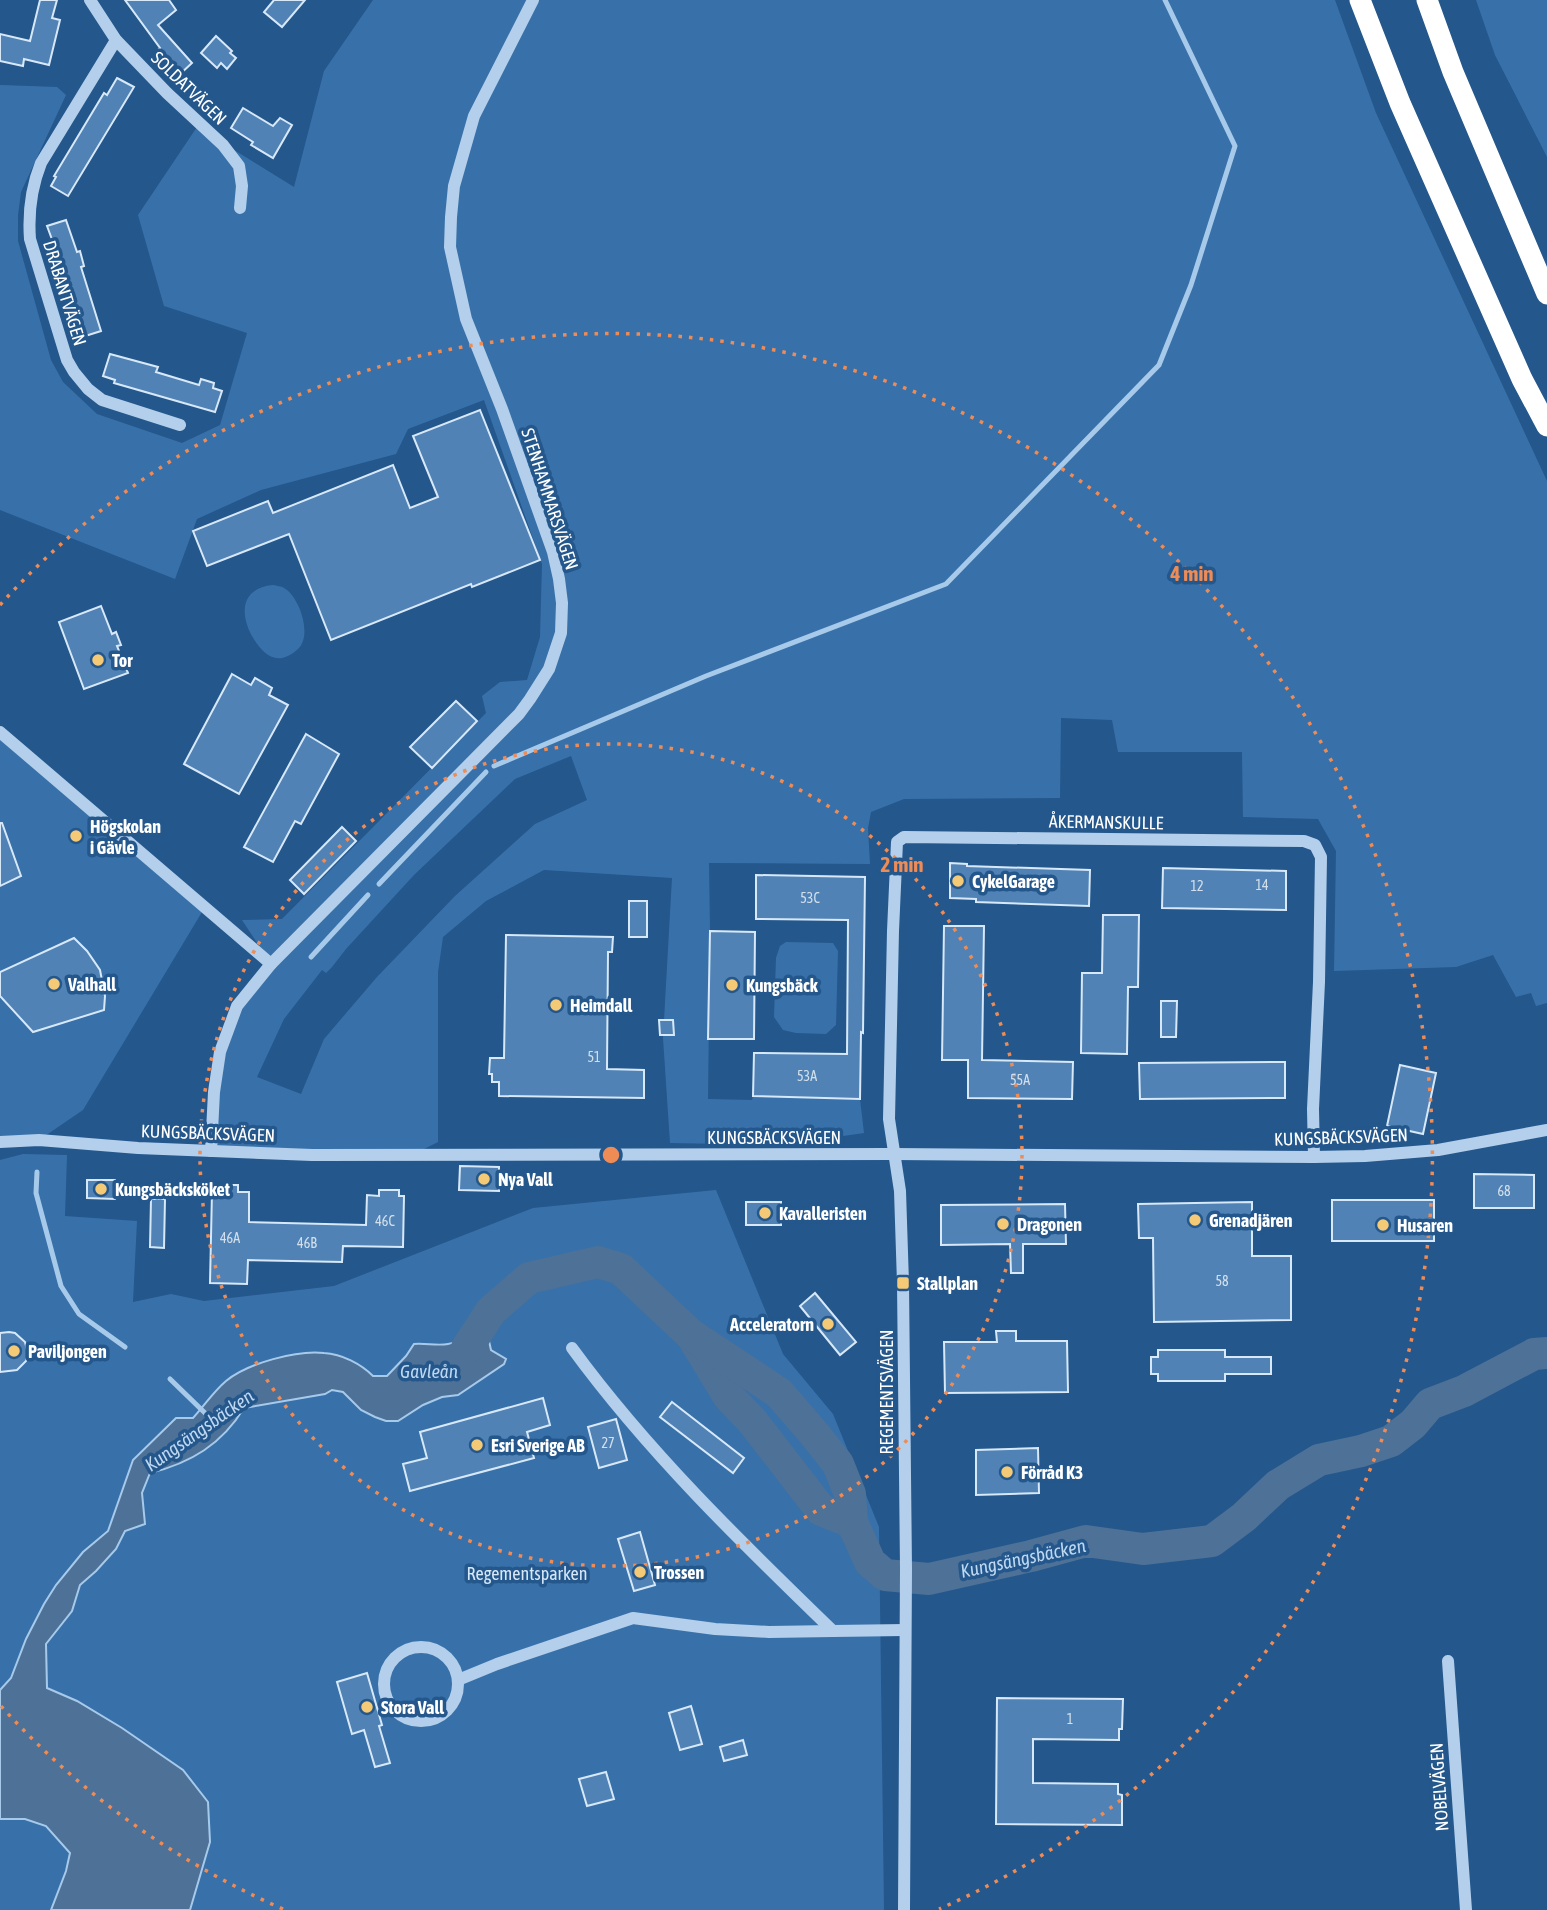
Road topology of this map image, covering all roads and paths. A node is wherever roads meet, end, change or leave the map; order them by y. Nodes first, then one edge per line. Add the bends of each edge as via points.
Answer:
1 (90, 0) edge
2 (533, 0) edge
3 (1360, 0) edge
4 (1427, 0) edge
5 (116, 40) junction
6 (240, 208) dead end
7 (1547, 294) edge
8 (180, 425) dead end
9 (1547, 426) edge
10 (0, 732) edge
11 (271, 964) junction
12 (1547, 1130) edge
13 (0, 1143) edge
14 (211, 1151) junction
15 (894, 1154) junction
16 (1314, 1157) junction
17 (572, 1348) dead end
18 (905, 1630) junction
19 (833, 1631) junction
20 (1448, 1661) dead end
21 (458, 1680) junction
22 (904, 1910) edge
23 (1466, 1910) edge

1 - 5 street, SOLDATVÄGEN
2 - 11 street, STENHAMMARSVÄGEN via 474,116 454,186 450,247 466,319 553,552 562,603 561,633 549,669 519,714
3 - 9 highway via 1521,379
4 - 7 highway via 1452,72
5 - 6 street, SOLDATVÄGEN via 239,166
5 - 8 street, DRABANTVÄGEN via 41,163 31,194 30,239 74,372 102,400
10 - 11 street
11 - 14 street, STENHAMMARSVÄGEN via 237,1006 220,1052
12 - 16 street, KUNGSBÄCKSVÄGEN via 1438,1150
13 - 14 street, KUNGSBÄCKSVÄGEN via 39,1140
14 - 15 street, KUNGSBÄCKSVÄGEN via 312,1155
15 - 16 street, KUNGSBÄCKSVÄGEN
15 - 16 street, ÅKERMANSKULLE via 890,1119 893,931 896,850 904,837 1304,841 1315,845 1321,856
15 - 18 street, REGEMENTSVÄGEN via 901,1230
17 - 19 street via 603,1391 684,1481
18 - 19 street
18 - 22 street, REGEMENTSVÄGEN
19 - 21 street via 715,1629 633,1618
20 - 23 street, NOBELVÄGEN
21 - 21 street via 449,1660 419,1647 390,1665 384,1687 402,1716 425,1721 446,1712

